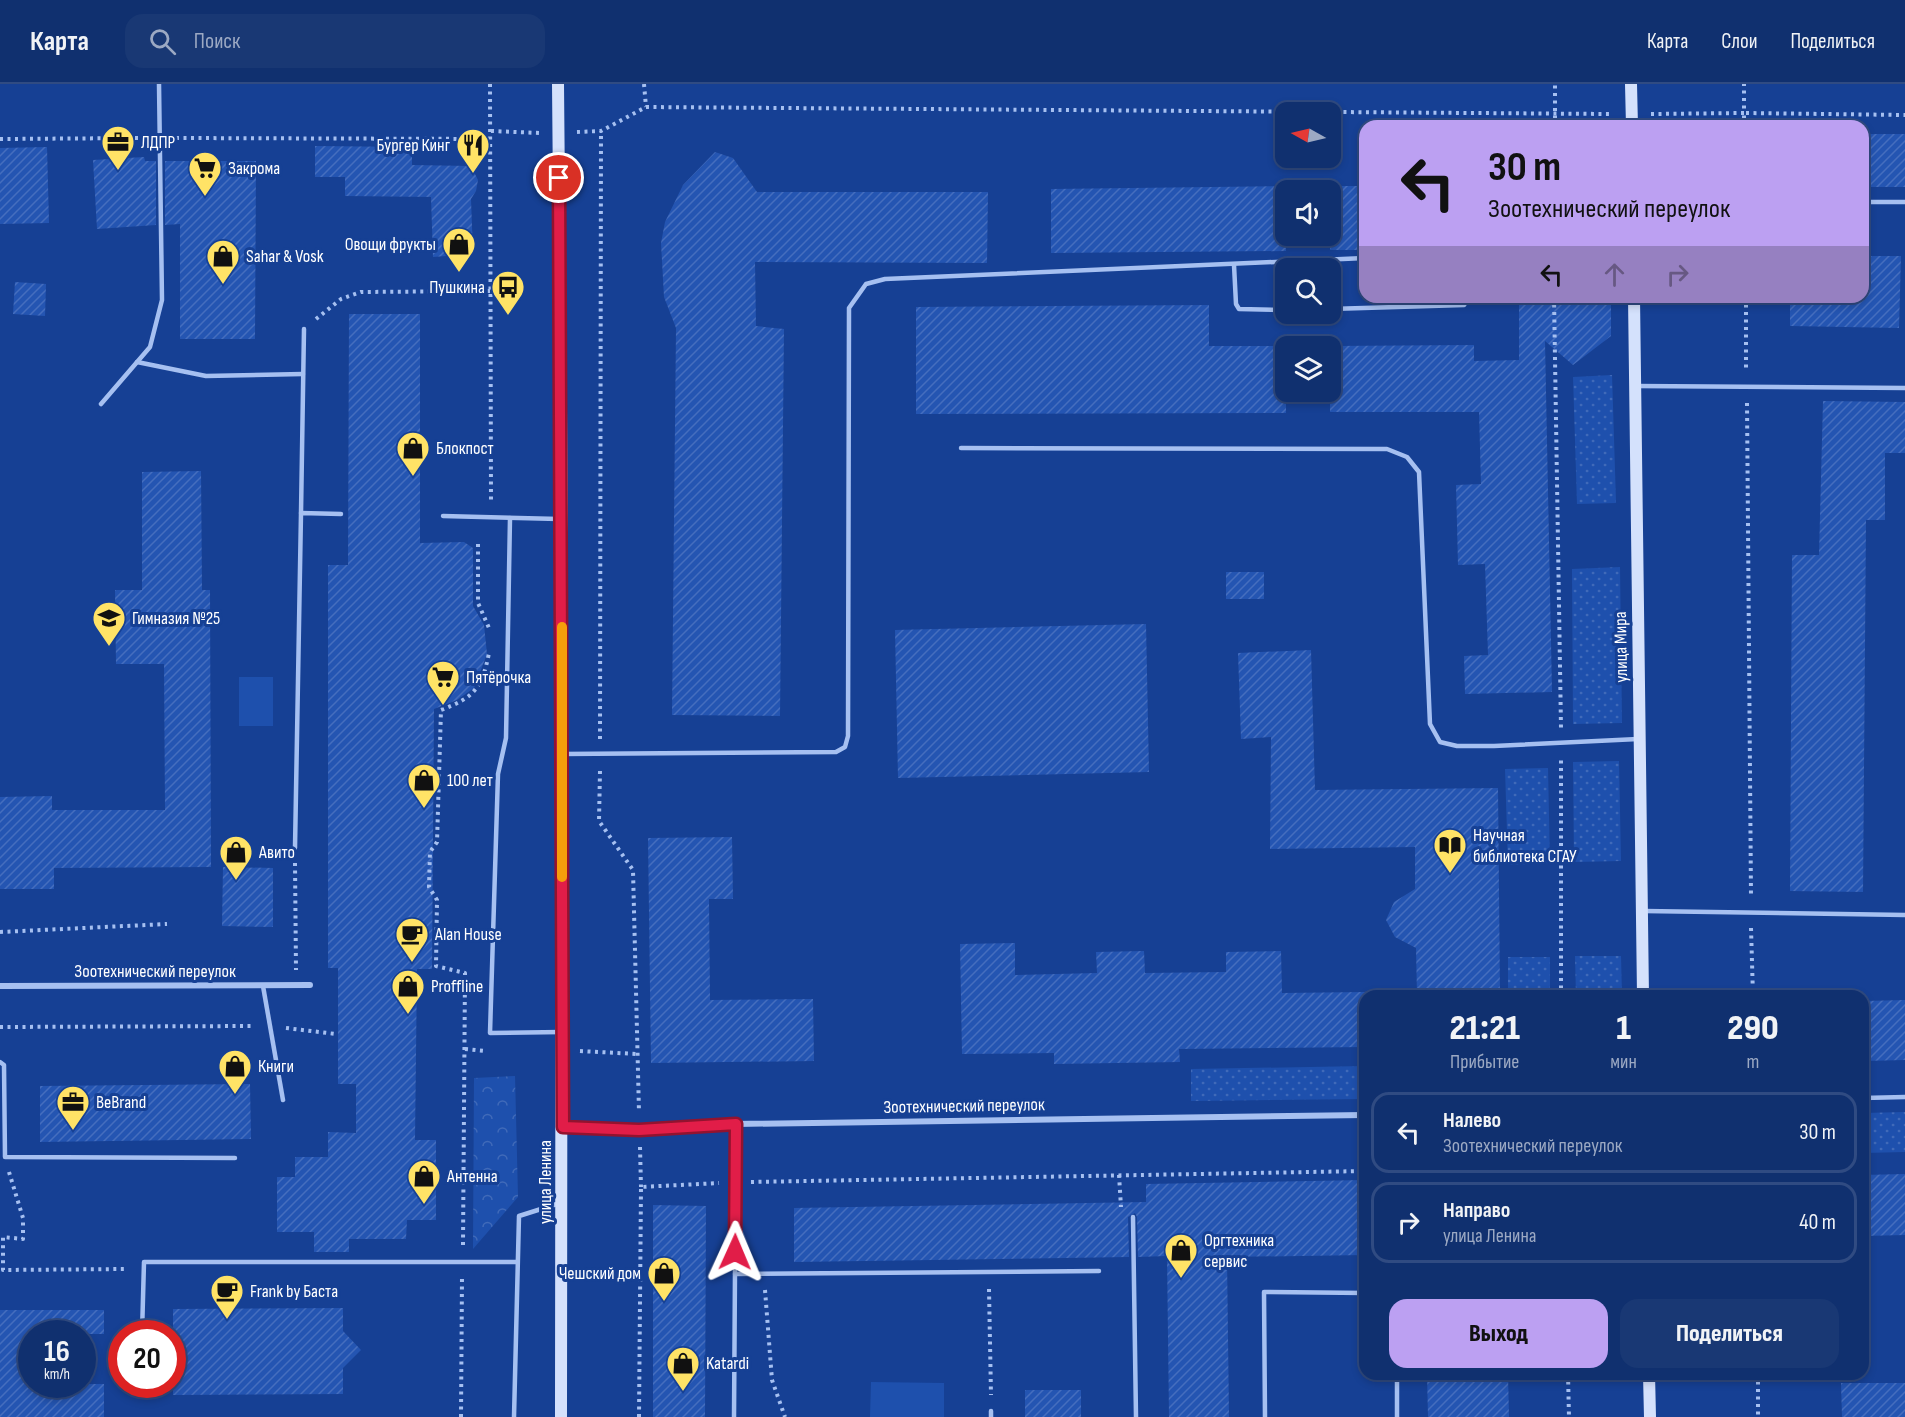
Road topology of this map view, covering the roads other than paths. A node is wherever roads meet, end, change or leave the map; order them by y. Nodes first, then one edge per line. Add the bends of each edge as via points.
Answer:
1 (159, 84) edge
2 (558, 84) edge
3 (1631, 84) edge
4 (1632, 120) edge
5 (1869, 202) edge
6 (1905, 202) edge
7 (1359, 258) edge
8 (1234, 265) junction
9 (1465, 303) edge
10 (1634, 303) edge
11 (1341, 309) edge
12 (1275, 310) edge
13 (304, 329) road end
14 (137, 362) junction
15 (303, 374) junction
16 (1636, 386) junction
17 (1905, 388) edge
18 (101, 404) dead end
19 (961, 448) dead end
20 (301, 513) junction
21 (341, 514) dead end
22 (443, 516) dead end
23 (510, 518) junction
24 (562, 519) junction
25 (1641, 739) junction
26 (562, 754) junction
27 (295, 848) road end
28 (1641, 911) junction
29 (1905, 915) edge
30 (310, 985) dead end
31 (0, 986) edge
32 (263, 986) junction
33 (1642, 990) edge
34 (562, 1032) junction
35 (0, 1062) edge
36 (1905, 1097) edge
37 (1869, 1098) edge
38 (283, 1100) dead end
39 (1359, 1115) edge
40 (736, 1124) junction
41 (563, 1127) junction
42 (235, 1158) dead end
43 (563, 1203) junction
44 (1133, 1217) dead end
45 (517, 1262) junction
46 (1099, 1271) dead end
47 (735, 1274) junction
48 (1359, 1293) edge
49 (142, 1320) edge
50 (1396, 1380) edge
51 (1649, 1380) edge
52 (514, 1417) edge
53 (561, 1417) edge
54 (735, 1417) edge
55 (1136, 1417) edge
56 (1265, 1417) edge
57 (1397, 1417) edge
58 (1650, 1417) edge

1 - 14 lane via 162,300 150,347
2 - 24 main road, улица Ленина
3 - 4 main road
5 - 6 lane
7 - 8 lane
8 - 12 lane via 1239,309
8 - 26 lane via 885,279 866,284 849,308 845,747 836,752
9 - 11 lane
10 - 16 main road, улица Мира
13 - 15 lane
14 - 15 lane via 206,376
14 - 18 lane
15 - 20 lane
16 - 17 lane
16 - 25 main road, улица Мира
19 - 25 lane via 1387,449 1407,457 1419,472 1430,724 1440,741 1457,746
20 - 21 lane
20 - 27 lane
22 - 23 lane
23 - 24 lane
23 - 34 lane via 507,738 498,774 490,1034
24 - 26 main road, улица Ленина
25 - 28 main road, улица Мира
26 - 34 main road, улица Ленина
28 - 29 lane
28 - 33 main road, улица Мира
30 - 32 street, Зоотехнический переулок
31 - 32 street, Зоотехнический переулок
32 - 38 lane
34 - 41 main road, улица Ленина
35 - 42 lane via 5,1157
36 - 37 lane
39 - 40 street, Зоотехнический переулок
40 - 41 street, Зоотехнический переулок via 639,1130
40 - 47 lane
41 - 43 main road, улица Ленина
43 - 45 lane via 519,1216
43 - 53 main road, улица Ленина
44 - 55 lane
45 - 49 lane via 144,1262
45 - 52 lane
46 - 47 lane
47 - 54 lane
48 - 56 lane via 1264,1292
50 - 57 lane
51 - 58 main road

